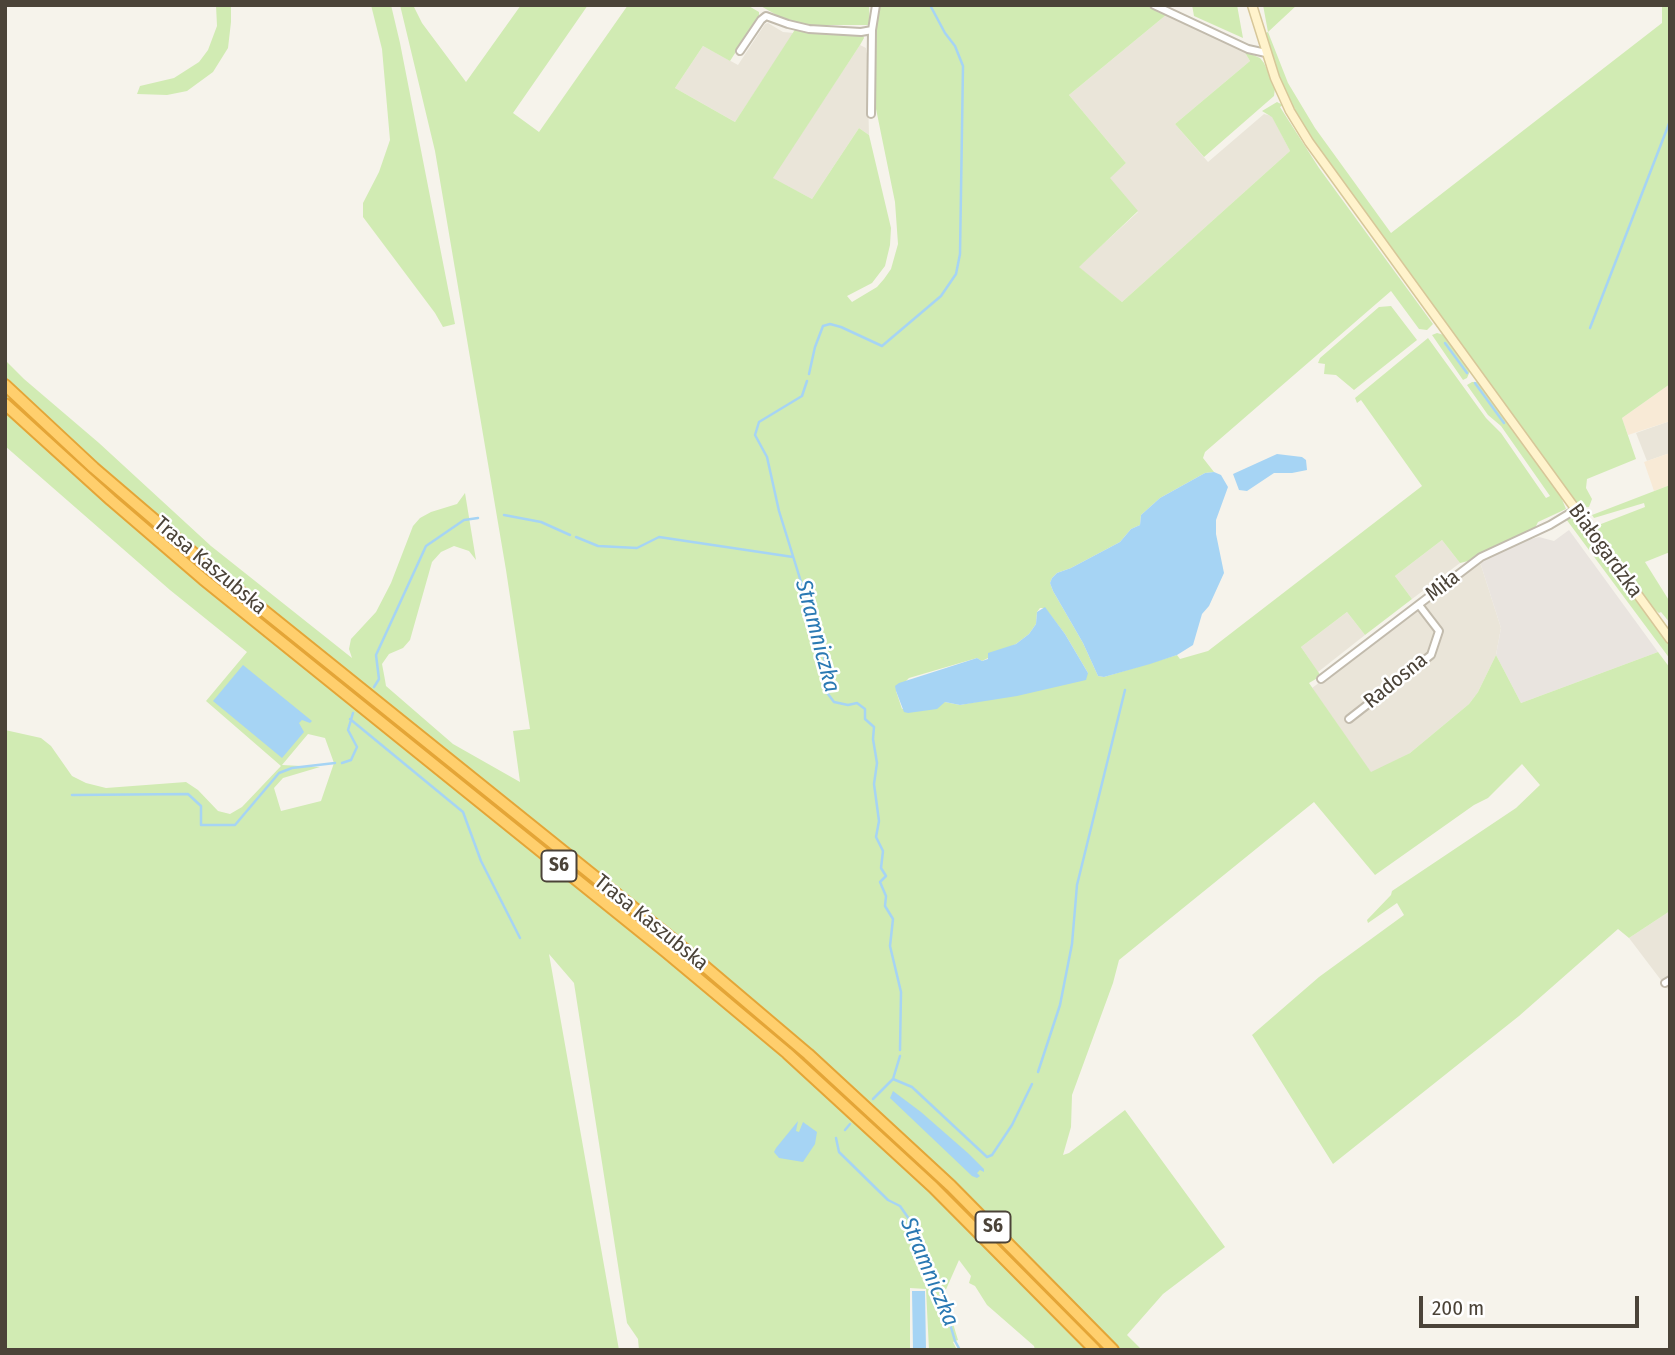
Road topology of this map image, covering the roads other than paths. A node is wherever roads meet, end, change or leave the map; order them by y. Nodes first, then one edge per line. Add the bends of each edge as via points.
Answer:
1 (876, 5) edge
2 (1154, 5) edge
3 (1252, 5) edge
4 (872, 30) junction
5 (740, 51) dead end
6 (1266, 53) junction
7 (871, 114) dead end
8 (5, 385) edge
9 (5, 404) edge
10 (1575, 510) junction
11 (1419, 605) junction
12 (1670, 639) edge
13 (1321, 679) dead end
14 (1349, 719) dead end
15 (1095, 1350) edge
16 (1113, 1350) edge

1 - 4 street
2 - 6 street
3 - 6 main road, Białogardzka
4 - 5 street via 809,29 766,16
4 - 7 street
6 - 10 main road, Białogardzka via 1285,101 1313,149
8 - 16 highway, Trasa Kaszubska / S6 via 201,560 788,1037 951,1186
9 - 15 highway, Trasa Kaszubska / S6 via 213,587 787,1053 906,1162
10 - 11 street, Miła via 1492,550
10 - 12 main road, Białogardzka
11 - 13 street, Miła
11 - 14 street, Radosna via 1439,631 1431,655

